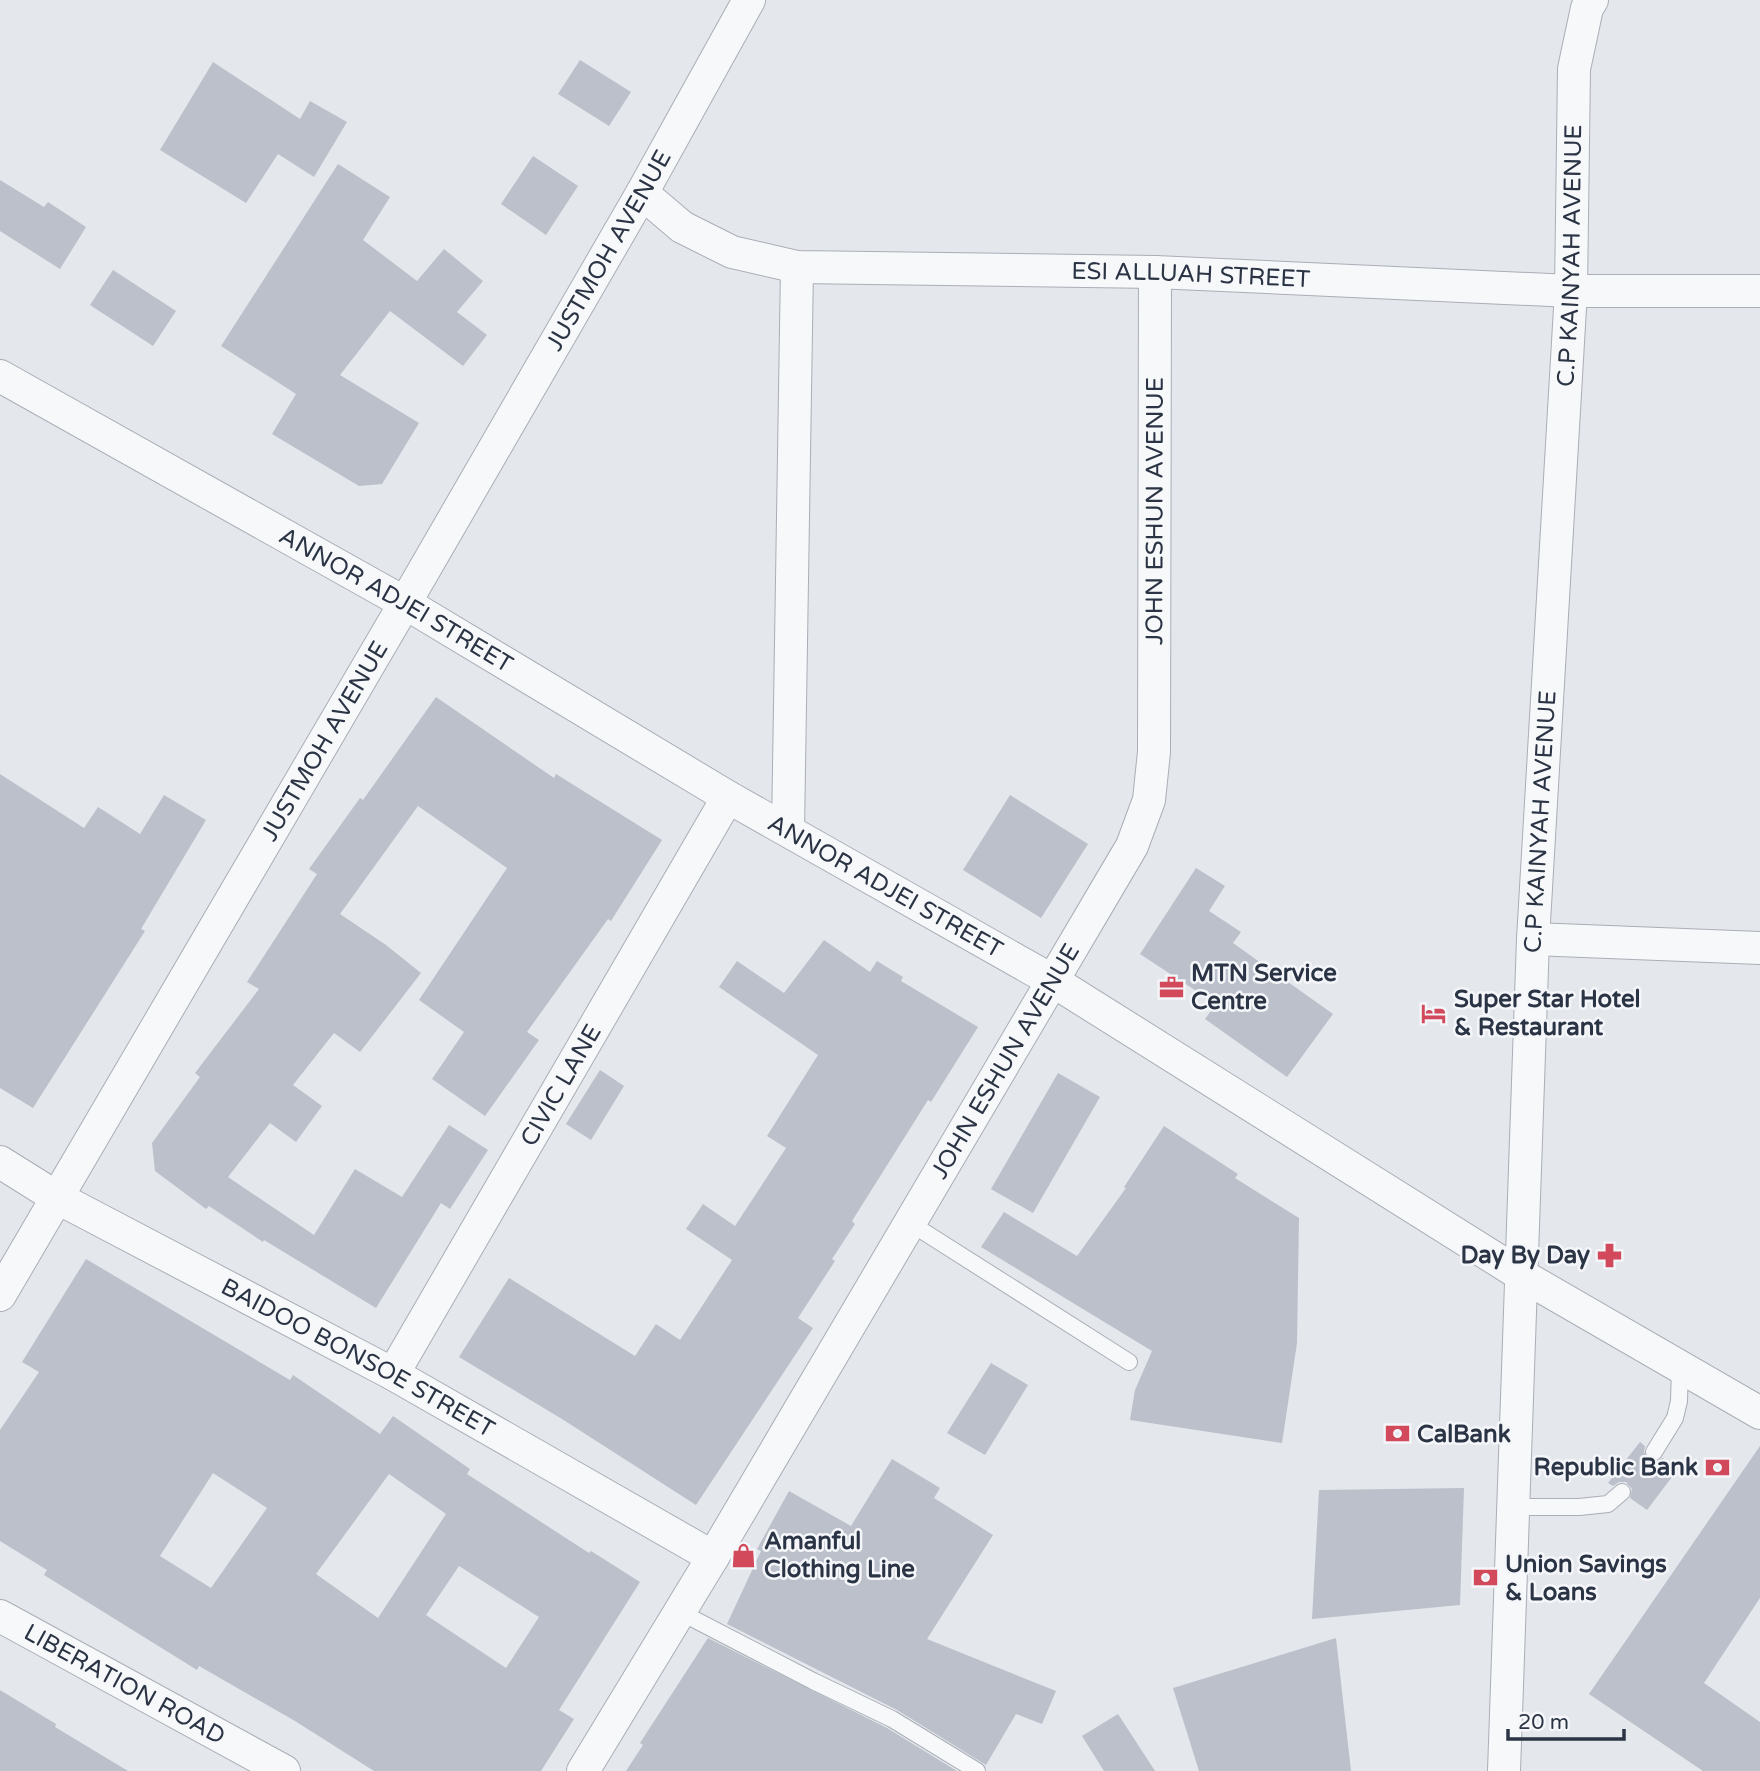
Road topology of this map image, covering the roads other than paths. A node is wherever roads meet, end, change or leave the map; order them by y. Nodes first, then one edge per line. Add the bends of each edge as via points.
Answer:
1 (749, 0) edge
2 (1592, 0) edge
3 (642, 193) junction
4 (797, 267) junction
5 (1155, 272) junction
6 (1571, 291) junction
7 (1760, 291) edge
8 (0, 376) edge
9 (405, 603) junction
10 (728, 797) junction
11 (788, 830) junction
12 (1533, 939) junction
13 (1760, 948) edge
14 (1053, 981) junction
15 (0, 1161) edge
16 (56, 1197) junction
17 (910, 1223) junction
18 (1523, 1276) junction
19 (0, 1295) edge
20 (1129, 1362) dead end
21 (1680, 1367) junction
22 (393, 1374) junction
23 (1760, 1413) edge
24 (1654, 1452) dead end
25 (1622, 1492) dead end
26 (1514, 1507) junction
27 (713, 1557) junction
28 (680, 1612) junction
29 (0, 1616) edge
30 (284, 1771) edge
31 (583, 1771) edge
32 (977, 1771) edge
33 (1504, 1771) edge

1 - 3 street, JUSTMOH AVENUE
2 - 6 street, C.P KAINYAH AVENUE via 1574,69
3 - 4 street, ESI ALLUAH STREET via 682,227 732,252
3 - 9 street, JUSTMOH AVENUE
4 - 5 street, ESI ALLUAH STREET
4 - 11 street
5 - 6 street, ESI ALLUAH STREET
5 - 14 street, JOHN ESHUN AVENUE via 1154,752 1149,800 1132,846
6 - 7 street, ESI ALLUAH STREET
6 - 12 street, C.P KAINYAH AVENUE
8 - 9 street, ANNOR ADJEI STREET
9 - 10 street, ANNOR ADJEI STREET
9 - 16 street, JUSTMOH AVENUE
10 - 11 street, ANNOR ADJEI STREET
10 - 22 street, CIVIC LANE
11 - 14 street, ANNOR ADJEI STREET
12 - 13 street
12 - 18 street, C.P KAINYAH AVENUE
14 - 17 street, JOHN ESHUN AVENUE
14 - 18 street, ANNOR ADJEI STREET
15 - 16 street, BAIDOO BONSOE STREET
16 - 19 street, JUSTMOH AVENUE
16 - 22 street, BAIDOO BONSOE STREET
17 - 20 lane
17 - 27 street, JOHN ESHUN AVENUE
18 - 21 street, ANNOR ADJEI STREET
18 - 26 street, C.P KAINYAH AVENUE
21 - 23 street, ANNOR ADJEI STREET
21 - 24 lane via 1675,1418
22 - 27 street, BAIDOO BONSOE STREET
25 - 26 lane via 1608,1504
26 - 33 street, C.P KAINYAH AVENUE
27 - 28 street, JOHN ESHUN AVENUE
28 - 31 street, JOHN ESHUN AVENUE
28 - 32 lane via 892,1719
29 - 30 street, LIBERATION ROAD

